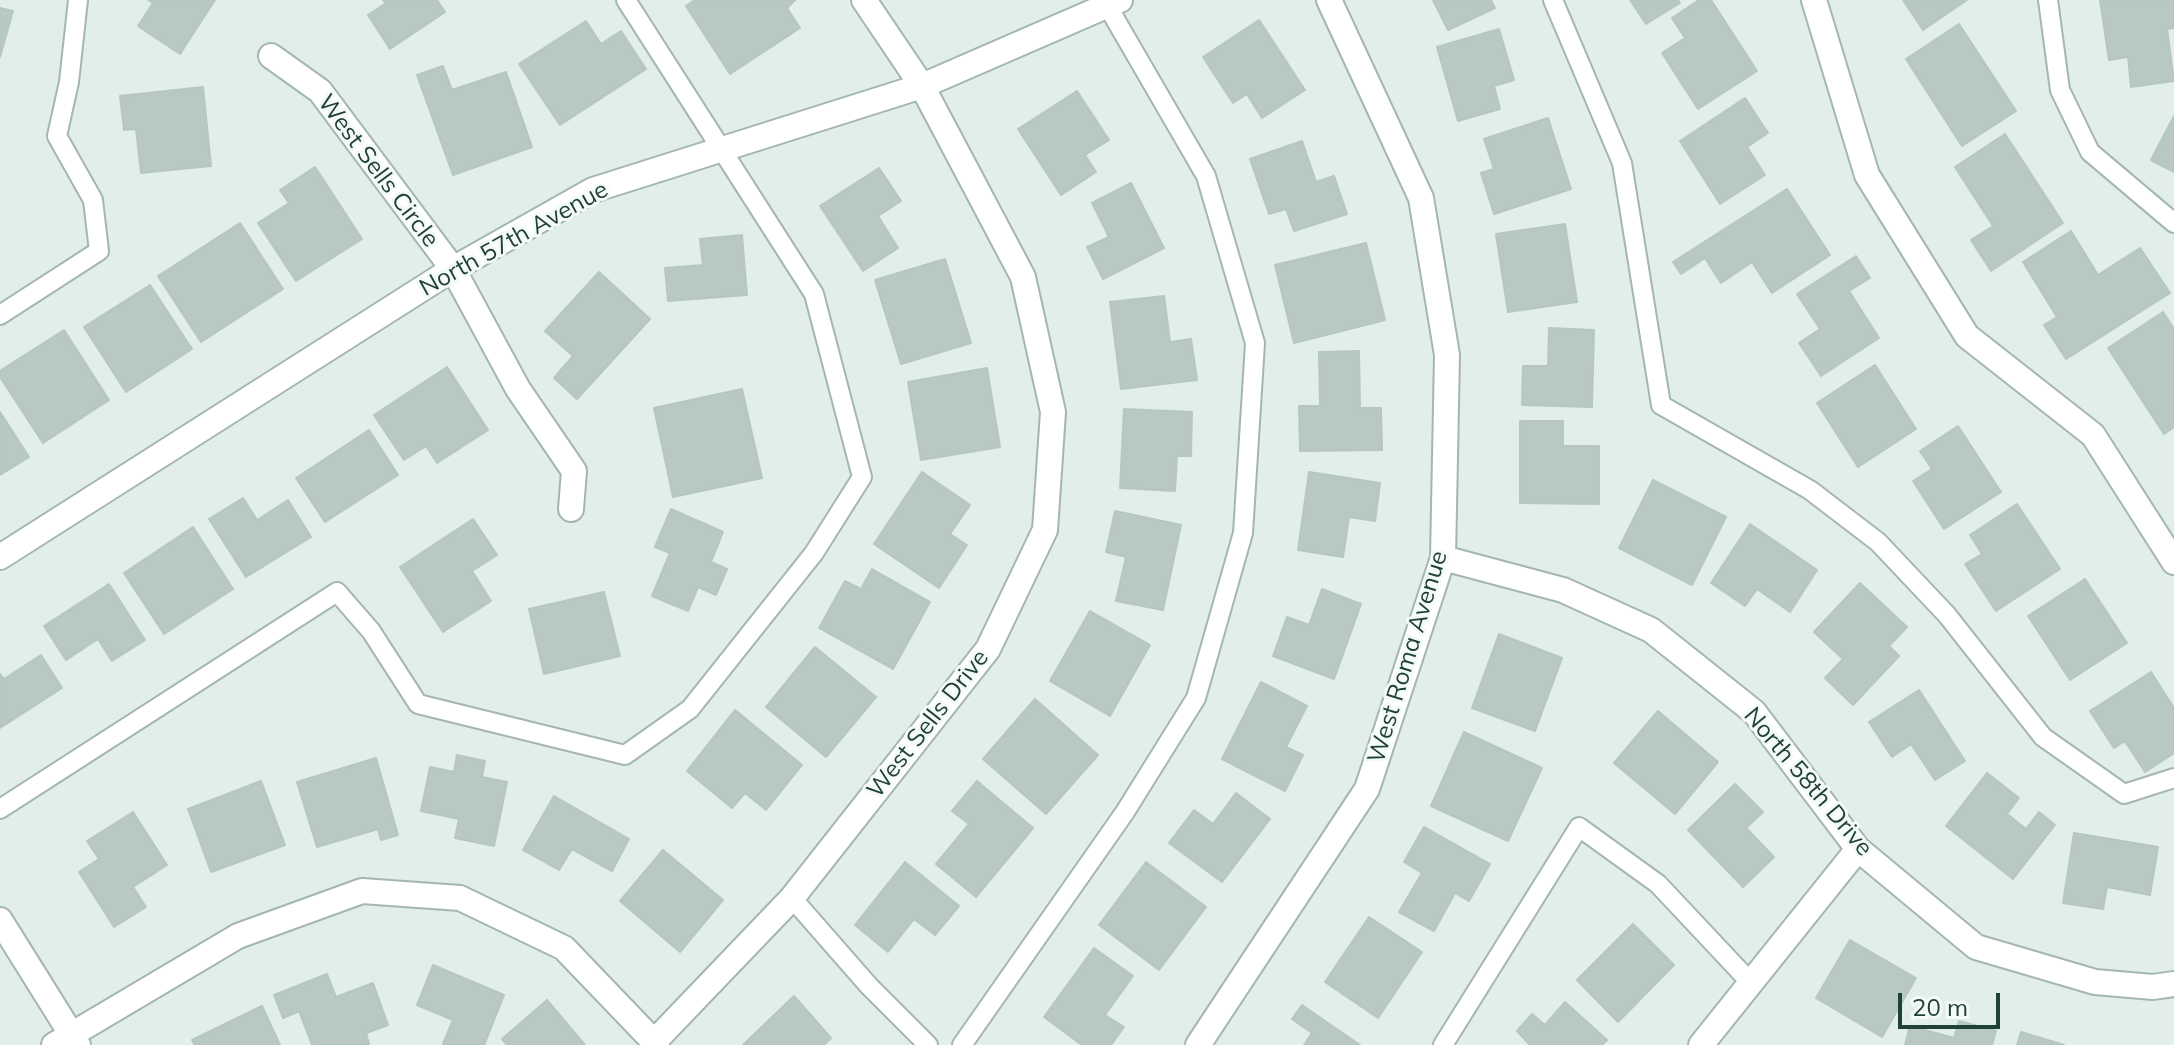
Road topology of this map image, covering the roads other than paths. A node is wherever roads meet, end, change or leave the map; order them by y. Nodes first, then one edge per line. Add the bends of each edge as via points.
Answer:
1 (78, 0) edge
2 (626, 0) edge
3 (864, 0) edge
4 (1329, 0) edge
5 (1553, 0) edge
6 (1814, 0) edge
7 (2048, 0) edge
8 (1110, 2) edge
9 (271, 56) dead end
10 (922, 86) junction
11 (721, 149) junction
12 (2174, 223) edge
13 (453, 269) junction
14 (0, 315) edge
15 (571, 509) dead end
16 (0, 557) edge
17 (1443, 558) junction
18 (2174, 562) edge
19 (2174, 778) edge
20 (0, 809) edge
21 (1858, 849) junction
22 (792, 898) junction
23 (0, 920) edge
24 (1751, 983) junction
25 (2174, 984) edge
26 (68, 1041) edge
27 (656, 1043) edge
28 (928, 1045) edge
29 (962, 1045) edge
30 (1198, 1045) edge
31 (1443, 1045) edge
32 (1701, 1045) edge

1 - 14 lane via 57,136 93,200 99,251
2 - 11 lane
3 - 10 street, West Sells Drive
4 - 17 street, West Roma Avenue via 1421,198 1447,355
5 - 19 lane via 1622,163 1661,405 1810,490 1878,542 1947,615 2043,737 2124,794
6 - 18 street via 1867,175 1967,336 2093,435
7 - 12 lane via 2060,90 2090,152
8 - 10 street, North 57th Avenue
8 - 29 lane via 1206,176 1255,343 1243,533 1196,698 1125,812
9 - 13 street, West Sells Circle via 320,91
10 - 11 street, North 57th Avenue
10 - 22 street, West Sells Drive via 1023,277 1053,412 1045,530 988,649
11 - 13 street, North 57th Avenue via 593,190
11 - 20 lane via 814,294 862,477 814,553 690,709 625,755 418,704 371,631 337,592
13 - 15 street, West Sells Circle via 518,389 574,471
13 - 16 street, North 57th Avenue
17 - 21 street, North 58th Drive via 1563,590 1651,630 1754,712
17 - 30 street, West Roma Avenue via 1367,789
21 - 24 street
21 - 25 street, North 58th Drive via 1976,947 2095,982
22 - 27 street, West Sells Drive
22 - 28 lane
23 - 26 street
24 - 31 lane via 1658,884 1579,827
24 - 32 street
26 - 27 street via 238,936 362,891 460,898 564,948

